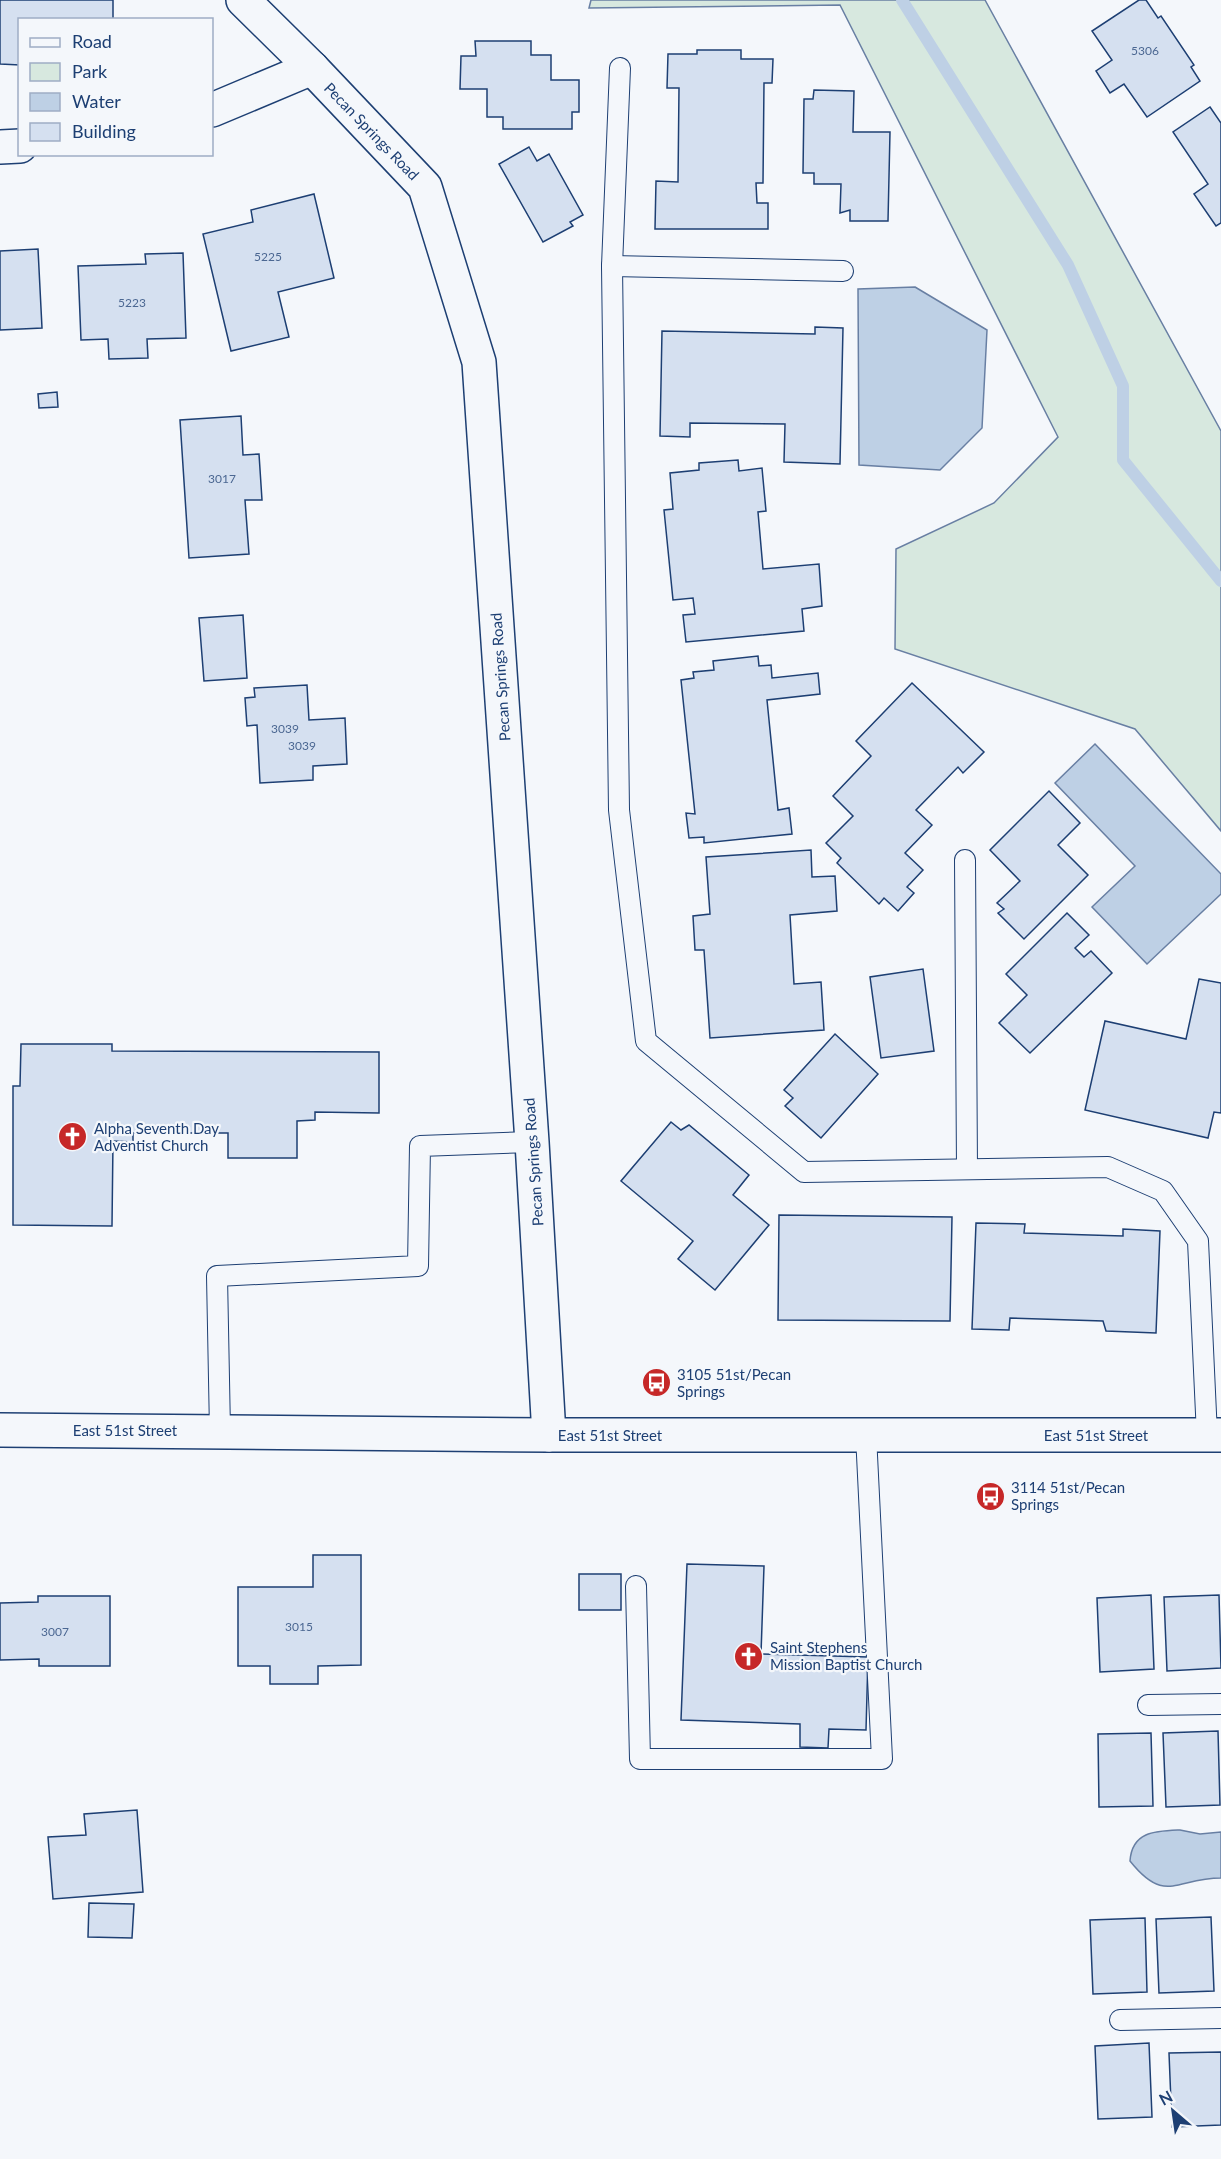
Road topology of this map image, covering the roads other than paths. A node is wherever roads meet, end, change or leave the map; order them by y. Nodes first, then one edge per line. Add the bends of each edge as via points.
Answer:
1 (243, 0) edge
2 (312, 68) junction
3 (620, 69) dead end
4 (213, 110) edge
5 (18, 146) edge
6 (0, 147) edge
7 (612, 266) junction
8 (843, 271) dead end
9 (965, 860) dead end
10 (532, 1142) junction
11 (967, 1169) junction
12 (0, 1430) edge
13 (220, 1431) junction
14 (866, 1435) junction
15 (1214, 1435) edge
16 (549, 1436) junction
17 (636, 1586) dead end
18 (1221, 1704) edge
19 (1148, 1705) dead end
20 (1221, 2018) edge
21 (1120, 2020) dead end

1 - 2 street, Pecan Springs Road
2 - 4 street
2 - 10 street, Pecan Springs Road via 425,187 479,362
3 - 7 lane
5 - 6 street
7 - 8 lane
7 - 11 lane via 619,810 646,1041 804,1172
9 - 11 lane
10 - 13 lane via 420,1146 418,1266 217,1276
10 - 16 street, Pecan Springs Road
11 - 15 lane via 1108,1167 1163,1191 1198,1241
12 - 13 street, East 51st Street
13 - 16 street, East 51st Street
14 - 15 street, East 51st Street
14 - 16 street, East 51st Street
14 - 17 lane via 882,1759 640,1759
18 - 19 lane
20 - 21 lane

